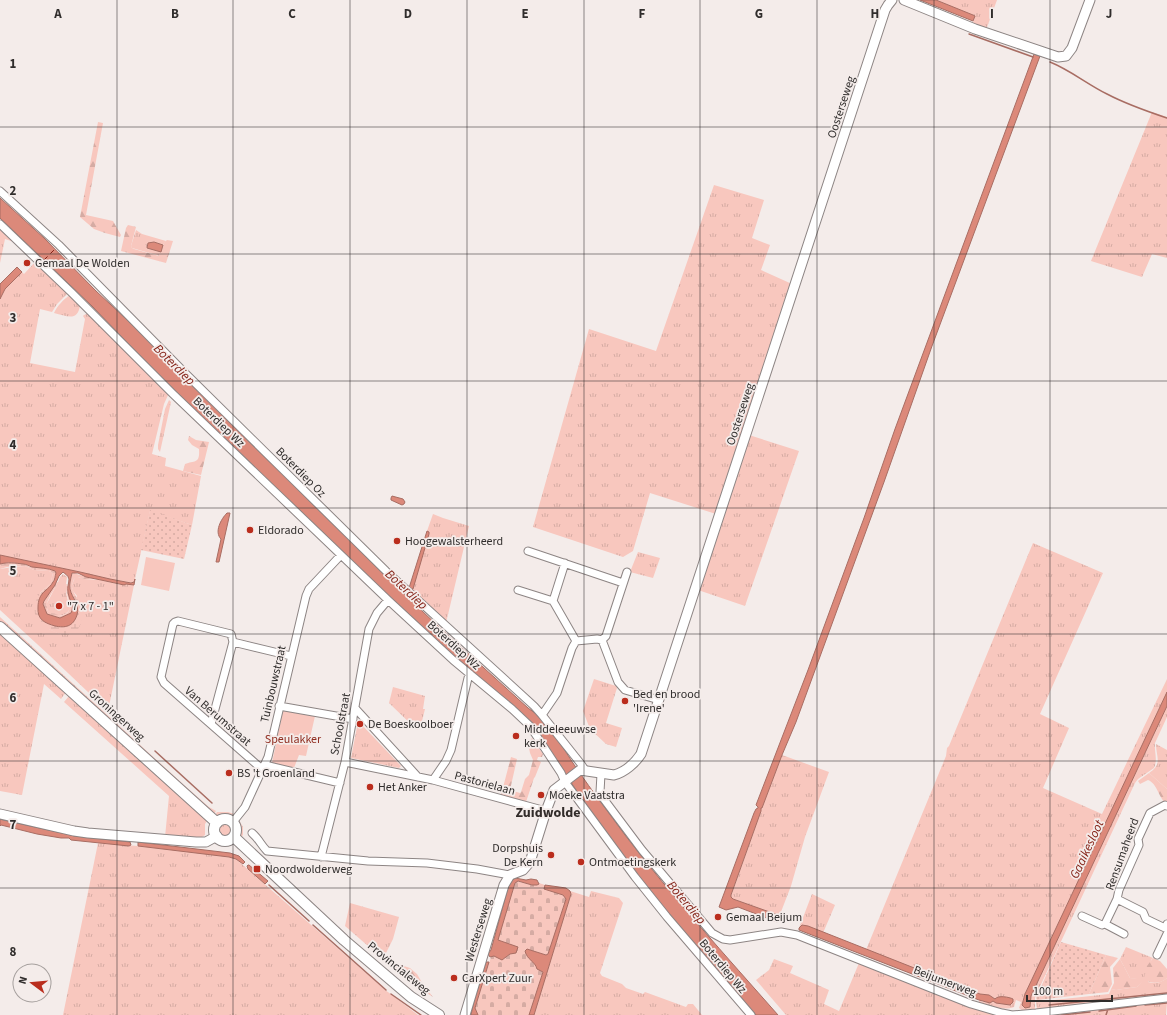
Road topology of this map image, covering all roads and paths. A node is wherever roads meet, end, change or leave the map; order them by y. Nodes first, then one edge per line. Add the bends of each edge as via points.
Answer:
1 (892, 0) edge
2 (904, 0) edge
3 (1090, 0) edge
4 (0, 191) edge
5 (0, 224) edge
6 (528, 551) dead end
7 (341, 555) junction
8 (565, 563) junction
9 (627, 572) dead end
10 (623, 583) junction
11 (518, 590) dead end
12 (388, 600) junction
13 (553, 601) junction
14 (0, 627) edge
15 (602, 640) junction
16 (576, 641) junction
17 (233, 642) junction
18 (291, 656) junction
19 (470, 674) junction
20 (659, 700) junction
21 (280, 706) junction
22 (355, 708) junction
23 (542, 715) junction
24 (353, 719) junction
25 (211, 724) junction
26 (345, 762) junction
27 (264, 767) junction
28 (582, 770) junction
29 (601, 774) junction
30 (419, 777) junction
31 (433, 780) junction
32 (566, 781) junction
33 (340, 783) junction
34 (1167, 806) edge
35 (546, 812) junction
36 (0, 814) edge
37 (233, 822) junction
38 (217, 823) junction
39 (252, 833) dead end
40 (216, 836) junction
41 (234, 837) junction
42 (322, 857) junction
43 (510, 875) junction
44 (1118, 899) junction
45 (1082, 916) dead end
46 (1105, 924) junction
47 (1166, 929) edge
48 (1124, 934) dead end
49 (1157, 955) dead end
50 (1167, 998) edge
51 (439, 1015) edge
52 (465, 1015) edge
53 (751, 1015) edge

1 - 20 street, Oosterseweg via 885,10
2 - 3 street via 975,30 1058,57 1066,56 1072,48
4 - 23 street, Boterdiep Oz via 64,251 386,571
5 - 7 street, Boterdiep Wz
6 - 8 street
7 - 12 street, Boterdiep Wz
7 - 18 street, Tuinbouwstraat via 309,589
8 - 10 street
8 - 13 street
9 - 10 street
10 - 15 street via 606,636
11 - 13 street
12 - 19 street, Boterdiep Wz
12 - 22 street, Schoolstraat via 377,613 369,629
13 - 16 street
14 - 38 main road, Groningerweg
15 - 16 street
15 - 20 street via 621,686 625,690
16 - 23 street via 557,693
17 - 18 street
17 - 25 street
17 - 25 street, Van Berumstraat via 231,634 178,621 172,627 161,678
18 - 21 street, Tuinbouwstraat
19 - 31 street via 451,750
19 - 32 street, Boterdiep Wz via 530,726
20 - 29 street, Oosterseweg via 636,762 619,774
21 - 24 street
21 - 27 street, Tuinbouwstraat
22 - 24 street, Schoolstraat
22 - 30 street
23 - 28 street, Boterdiep Oz via 581,764
24 - 26 street, Schoolstraat
25 - 27 street, Van Berumstraat
26 - 30 street, Pastorielaan
26 - 33 street, Schoolstraat
27 - 33 street
27 - 37 street, Tuinbouwstraat via 245,807
28 - 29 street, Oosterseweg
28 - 32 street
29 - 50 street, Beijumerweg via 600,792 603,798 642,850 707,927 723,940 781,932 797,935 971,1004 1012,1015
30 - 31 street, Pastorielaan
31 - 35 street, Pastorielaan
32 - 35 street via 554,790
32 - 53 street, Boterdiep Wz via 635,877
33 - 42 street, Schoolstraat
34 - 44 street, Rensumaheerd via 1165,804 1150,813 1119,890
35 - 43 street via 530,862 523,870
36 - 40 street via 88,833 196,842 206,842
37 - 38 main road via 225,819
37 - 41 main road via 236,828
38 - 40 main road
39 - 42 street via 267,851
40 - 41 main road via 223,840
41 - 51 main road, Provincialeweg via 344,940 411,997
42 - 43 street via 427,863
43 - 52 street, Westerseweg via 504,885
44 - 46 street, Rensumaheerd
44 - 47 street, Rensumaheerd via 1143,912 1146,919
45 - 46 street
46 - 48 street
47 - 49 street, Rensumaheerd

